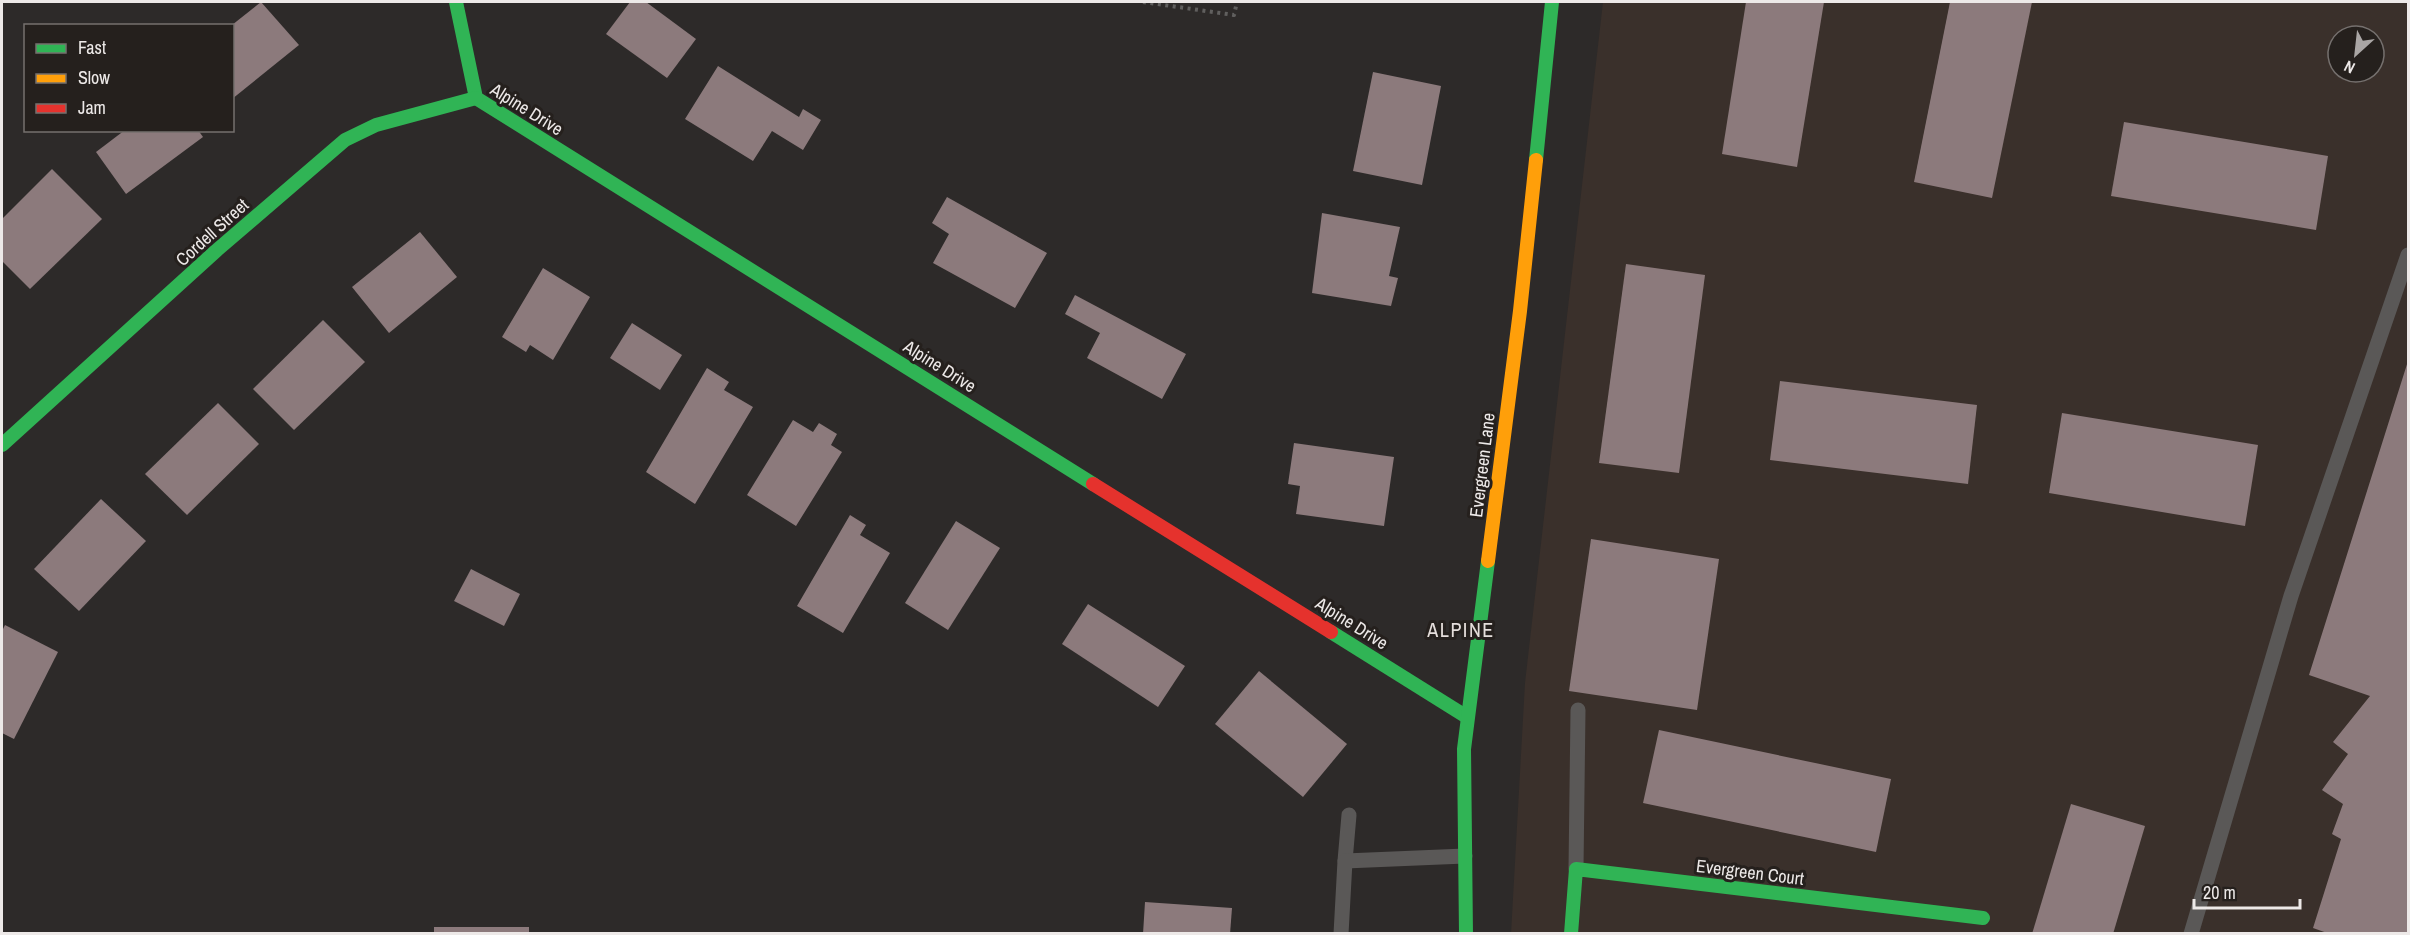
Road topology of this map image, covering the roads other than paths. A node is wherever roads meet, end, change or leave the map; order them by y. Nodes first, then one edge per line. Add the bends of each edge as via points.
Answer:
1 (456, 2) edge
2 (1552, 2) edge
3 (476, 98) junction
4 (2409, 255) edge
5 (2, 446) edge
6 (1578, 710) dead end
7 (1467, 717) junction
8 (1349, 815) dead end
9 (1465, 856) junction
10 (1345, 861) junction
11 (1576, 869) junction
12 (1983, 918) dead end
13 (1341, 933) edge
14 (1466, 933) edge
15 (1571, 933) edge
16 (2191, 933) edge

1 - 3 street, Alpine Drive
2 - 7 street, Evergreen Lane via 1521,300
3 - 5 street, Cordell Street via 376,125 345,140 217,250
3 - 7 street, Alpine Drive
4 - 16 lane via 2291,596
6 - 11 lane
7 - 9 street, Evergreen Lane
8 - 10 lane
9 - 10 lane
9 - 14 street, Evergreen Lane
10 - 13 lane
11 - 12 street, Evergreen Court
11 - 15 street

